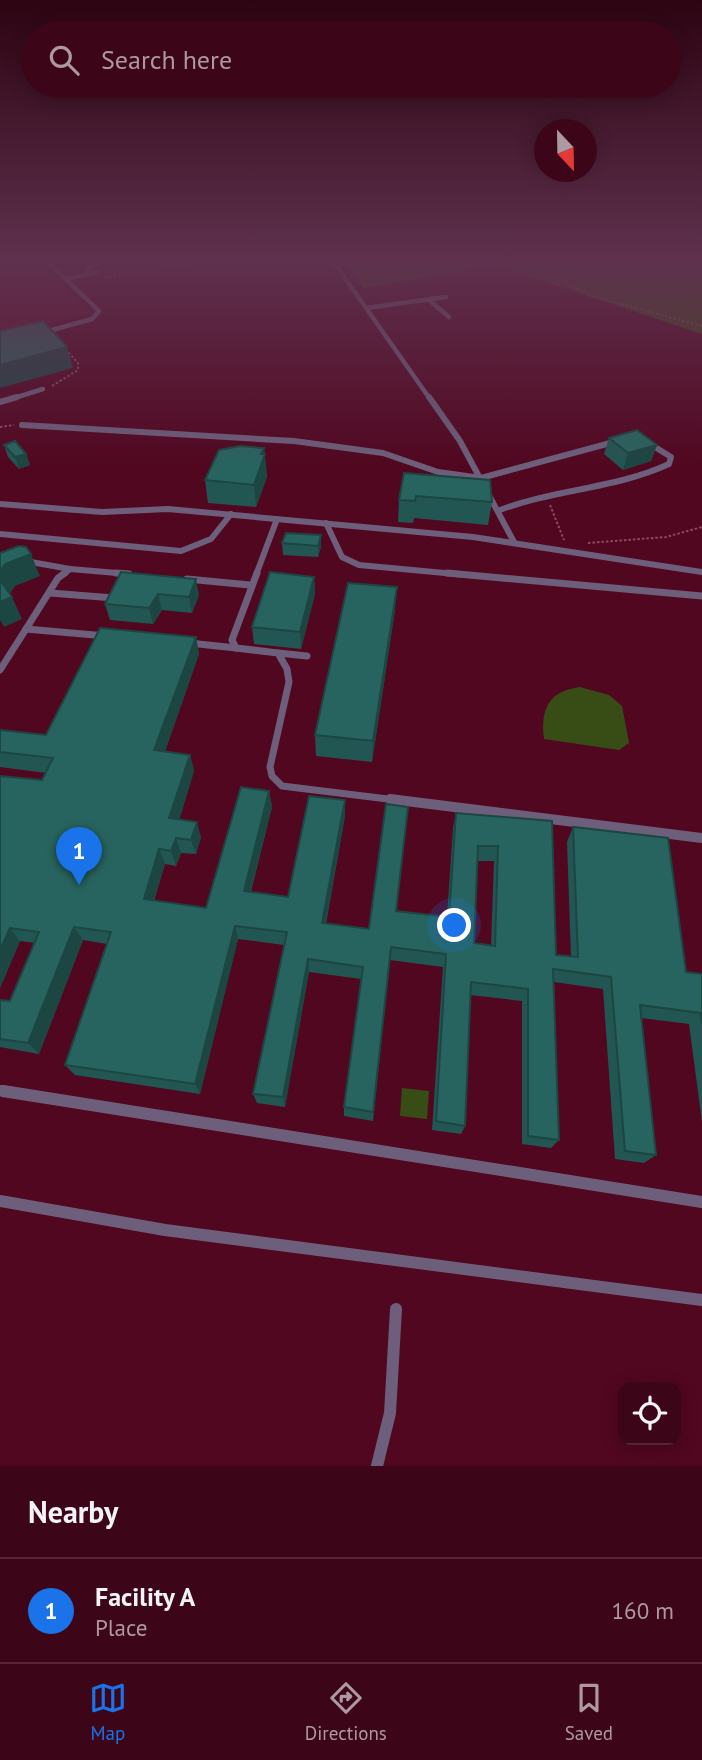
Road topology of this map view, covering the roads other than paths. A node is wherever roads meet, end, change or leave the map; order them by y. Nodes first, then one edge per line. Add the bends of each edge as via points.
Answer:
1 (54, 329) edge
2 (381, 329) edge
3 (39, 333) edge
4 (43, 389) road end
5 (0, 401) edge
6 (22, 425) dead end
7 (637, 439) edge
8 (620, 440) edge
9 (481, 478) junction
10 (0, 504) edge
11 (500, 510) junction
12 (231, 514) junction
13 (277, 519) junction
14 (326, 523) junction
15 (0, 534) edge
16 (514, 542) junction
17 (13, 559) edge
18 (70, 569) junction
19 (702, 572) edge
20 (139, 575) edge
21 (181, 579) edge
22 (250, 585) junction
23 (50, 593) junction
24 (702, 596) edge
25 (114, 598) edge
26 (26, 629) junction
27 (118, 637) edge
28 (184, 643) edge
29 (236, 648) junction
30 (278, 653) junction
31 (307, 656) dead end
32 (3, 660) edge
33 (0, 670) edge
34 (702, 838) edge
35 (0, 1090) edge
36 (0, 1201) edge
37 (702, 1202) edge
38 (702, 1300) edge
39 (396, 1309) dead end
40 (377, 1466) edge

1 - 3 lane
2 - 9 lane
4 - 5 lane
6 - 9 lane via 294,441 383,453 438,472
7 - 11 lane via 671,457 669,464 596,488 529,497
8 - 9 lane
9 - 11 lane
10 - 12 lane via 102,512 168,509
11 - 16 lane
12 - 13 lane
12 - 15 lane via 211,539 181,551
13 - 14 lane
13 - 22 lane
14 - 16 lane
14 - 24 lane via 342,557 359,565
16 - 19 lane
17 - 18 lane
18 - 20 lane
18 - 23 lane
21 - 22 lane
22 - 29 lane via 232,640
23 - 25 lane
23 - 26 lane
26 - 27 lane
26 - 32 lane
28 - 29 lane
29 - 30 lane
30 - 31 lane
30 - 34 lane via 289,681 270,767 282,786
32 - 33 lane
35 - 37 lane
36 - 38 lane via 164,1230
39 - 40 lane via 390,1413

